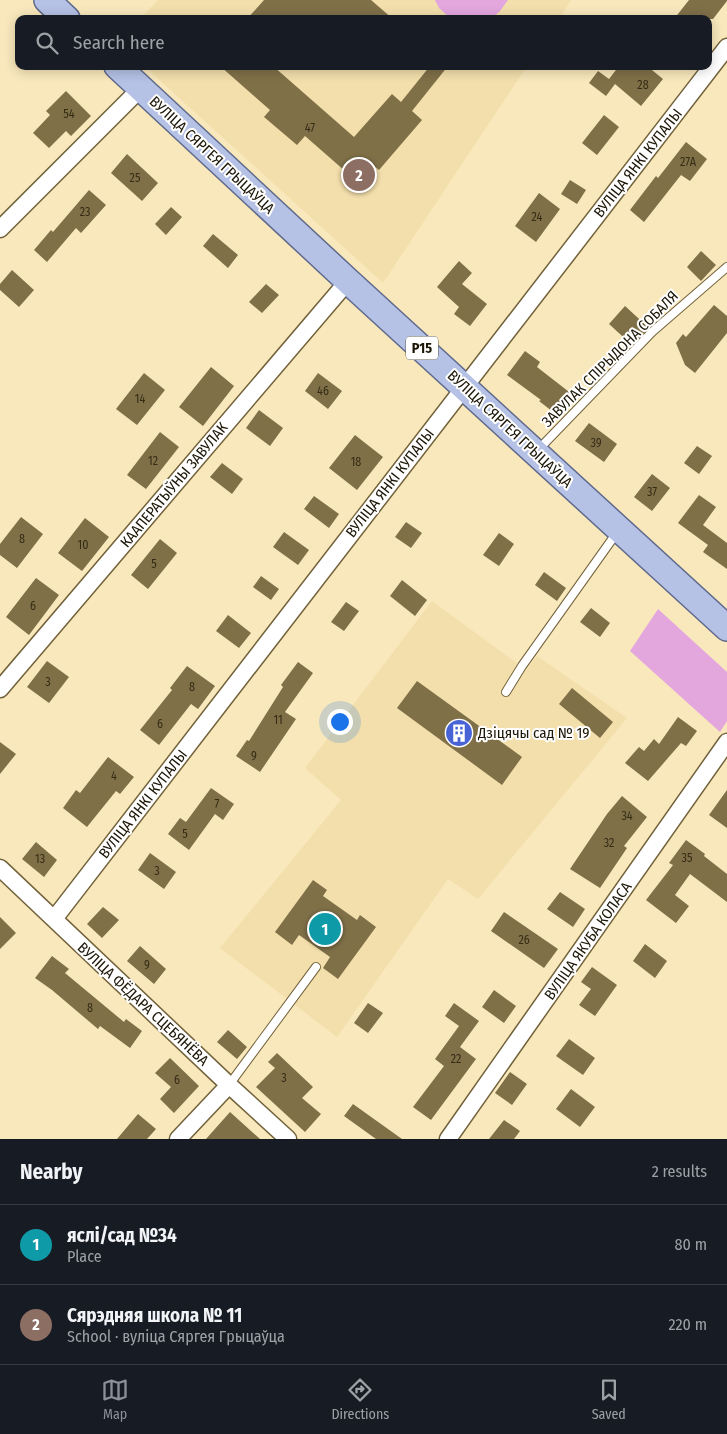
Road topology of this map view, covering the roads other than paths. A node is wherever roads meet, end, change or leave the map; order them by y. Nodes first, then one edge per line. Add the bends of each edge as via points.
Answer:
1 (47, 0) edge
2 (63, 15) edge
3 (727, 47) edge
4 (712, 66) edge
5 (121, 70) edge
6 (709, 70) edge
7 (141, 88) junction
8 (0, 229) edge
9 (727, 267) edge
10 (348, 281) junction
11 (464, 387) junction
12 (536, 452) junction
13 (619, 529) junction
14 (727, 628) edge
15 (0, 689) edge
16 (506, 692) dead end
17 (727, 742) edge
18 (0, 868) edge
19 (54, 919) junction
20 (316, 967) dead end
21 (229, 1085) junction
22 (178, 1139) edge
23 (288, 1139) edge
24 (448, 1139) edge

1 - 2 main road
3 - 4 street, ВУЛІЦА ЯНКІ КУПАЛЫ
5 - 7 main road, ВУЛІЦА СЯРГЕЯ ГРЫЦАЎЦА / Р15
6 - 11 street, ВУЛІЦА ЯНКІ КУПАЛЫ
7 - 8 street
7 - 10 main road, ВУЛІЦА СЯРГЕЯ ГРЫЦАЎЦА / Р15
9 - 12 lane, ЗАВУЛАК СПІРЫДОНА СОБАЛЯ via 652,332
10 - 11 main road, ВУЛІЦА СЯРГЕЯ ГРЫЦАЎЦА / Р15
10 - 15 street, КААПЕРАТЫЎНЫ ЗАВУЛАК
11 - 12 main road, ВУЛІЦА СЯРГЕЯ ГРЫЦАЎЦА / Р15
11 - 19 street, ВУЛІЦА ЯНКІ КУПАЛЫ
12 - 13 main road, ВУЛІЦА СЯРГЕЯ ГРЫЦАЎЦА / Р15
13 - 14 main road, ВУЛІЦА СЯРГЕЯ ГРЫЦАЎЦА / Р15
13 - 16 lane
17 - 24 street, ВУЛІЦА ЯКУБА КОЛАСА
18 - 19 street, ВУЛІЦА ФЁДАРА СЦЕБЯНЁВА
19 - 21 street, ВУЛІЦА ФЁДАРА СЦЕБЯНЁВА
20 - 21 lane
21 - 22 street
21 - 23 street, ВУЛІЦА ФЁДАРА СЦЕБЯНЁВА

